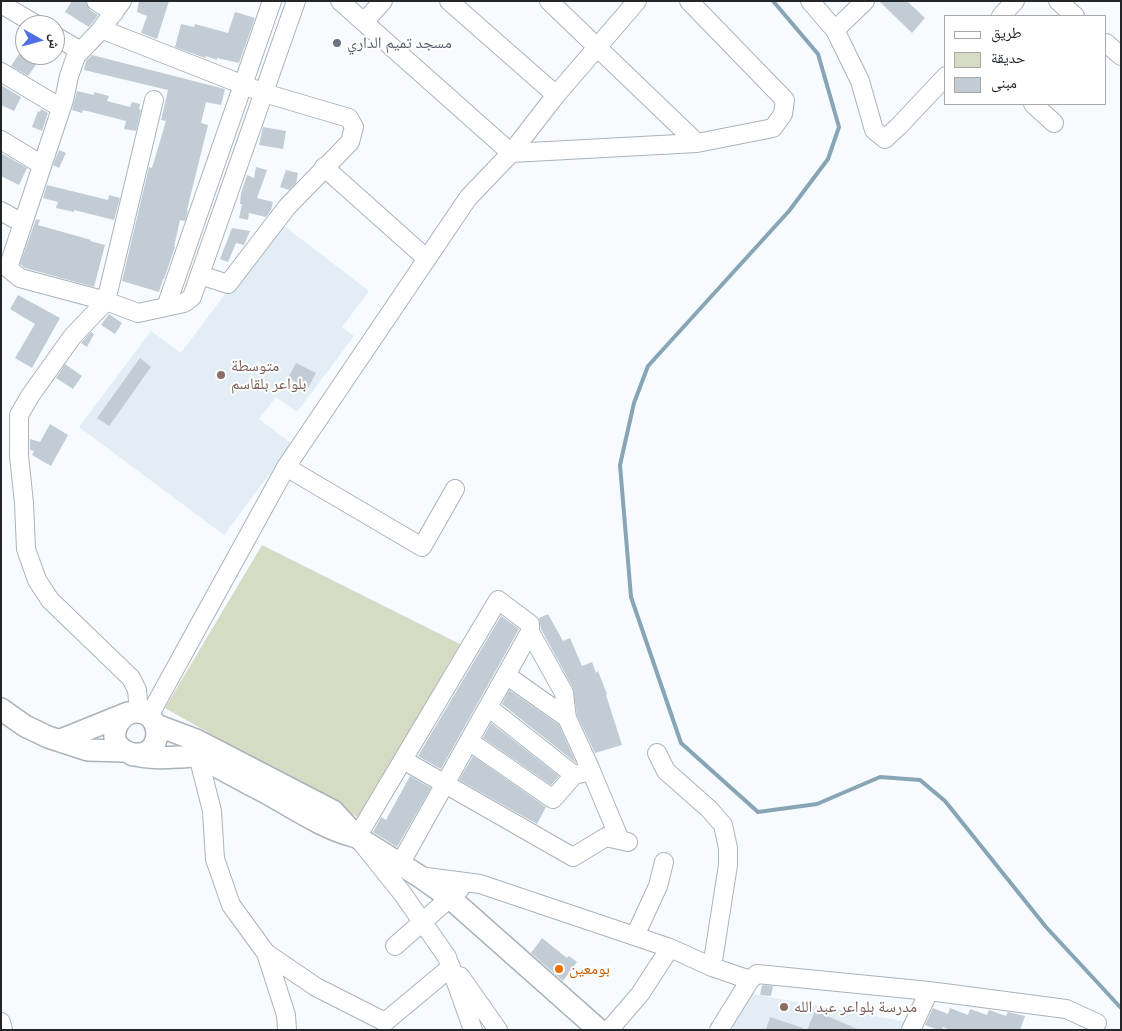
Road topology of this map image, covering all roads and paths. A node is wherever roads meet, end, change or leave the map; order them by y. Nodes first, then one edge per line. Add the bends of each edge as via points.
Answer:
1 (96, 1) edge
2 (272, 1) edge
3 (296, 1) edge
4 (340, 1) edge
5 (383, 1) edge
6 (449, 1) edge
7 (549, 1) edge
8 (637, 1) edge
9 (689, 1) edge
10 (810, 1) edge
11 (865, 1) edge
12 (1015, 1) edge
13 (1058, 1) edge
14 (1, 4) edge
15 (118, 7) edge
16 (20, 15) edge
17 (1002, 15) edge
18 (1074, 15) edge
19 (364, 22) junction
20 (101, 29) junction
21 (835, 30) junction
22 (65, 42) edge
23 (1107, 44) edge
24 (597, 47) junction
25 (81, 51) junction
26 (1121, 56) edge
27 (1, 72) edge
28 (944, 78) edge
29 (244, 85) junction
30 (264, 93) junction
31 (556, 95) junction
32 (154, 100) dead end
33 (1034, 105) edge
34 (61, 108) junction
35 (1054, 123) dead end
36 (1, 140) edge
37 (696, 143) junction
38 (511, 153) junction
39 (42, 164) junction
40 (324, 168) junction
41 (1, 211) edge
42 (22, 223) junction
43 (427, 259) junction
44 (200, 275) junction
45 (106, 301) junction
46 (166, 307) junction
47 (286, 467) junction
48 (455, 489) dead end
49 (530, 632) junction
50 (506, 675) junction
51 (488, 707) junction
52 (3, 716) edge
53 (143, 716) junction
54 (567, 718) junction
55 (61, 740) junction
56 (469, 741) junction
57 (197, 748) junction
58 (128, 753) junction
59 (657, 753) dead end
60 (412, 765) dead end
61 (583, 773) junction
62 (445, 784) junction
63 (357, 837) junction
64 (664, 862) dead end
65 (400, 864) junction
66 (419, 876) junction
67 (468, 882) junction
68 (450, 898) junction
69 (423, 922) junction
70 (635, 936) junction
71 (395, 946) dead end
72 (670, 948) junction
73 (266, 953) junction
74 (449, 962) junction
75 (712, 967) junction
76 (750, 980) junction
77 (929, 991) junction
78 (1, 1022) edge
79 (1097, 1024) dead end
80 (289, 1025) edge
81 (3, 1030) edge
82 (473, 1030) edge
83 (498, 1030) edge
84 (599, 1030) edge
85 (609, 1030) edge
86 (719, 1030) edge
87 (911, 1030) edge

1 - 15 street
2 - 29 street
3 - 30 street
4 - 19 street
5 - 19 street
6 - 31 street
7 - 24 street
8 - 24 street
9 - 37 street via 785,100 783,114 773,128
10 - 21 street
11 - 21 street
12 - 17 street
13 - 18 street
14 - 16 street
15 - 20 street
19 - 38 street
20 - 25 street
20 - 29 street
21 - 28 street via 860,81 874,130 885,140
22 - 25 street
23 - 26 street
24 - 31 street
24 - 37 street
25 - 34 street via 76,56
27 - 34 street
29 - 30 street
29 - 46 street
30 - 40 street via 349,118 354,127 350,142
30 - 44 street
31 - 38 street
32 - 45 street
33 - 35 street
34 - 39 street
36 - 39 street
37 - 38 street
38 - 43 street via 468,198
39 - 42 street
40 - 43 street
40 - 44 street via 287,206 228,284
41 - 42 street
42 - 45 street via 8,268 20,278
43 - 47 street
44 - 46 street via 192,297 184,303
45 - 46 street via 138,313
45 - 53 street via 72,338 20,415 19,456 26,549 37,580 50,600 131,678
47 - 48 street via 422,547
47 - 53 street
49 - 50 street
49 - 54 street via 564,693
49 - 63 street via 530,624 498,600
50 - 51 street
50 - 54 street
51 - 56 street
51 - 61 street
52 - 55 main road
53 - 55 main road
53 - 57 main road
53 - 58 main road via 119,720 115,730 116,742
53 - 58 main road via 158,736 144,753
54 - 61 street
55 - 58 main road via 88,750
56 - 61 street via 553,799
56 - 62 street
57 - 58 main road via 164,758
57 - 63 main road via 326,826
57 - 73 street via 212,811 215,859 231,905
59 - 75 street via 666,771 723,825 728,866
60 - 62 street
61 - 62 street via 624,841 606,837 573,857
62 - 65 street
63 - 65 main road
63 - 69 street
64 - 70 street via 658,886
65 - 66 main road
66 - 67 street
66 - 68 main road
67 - 68 street
67 - 70 street
68 - 69 street
68 - 84 main road
69 - 71 street
69 - 74 street
70 - 72 street
72 - 75 street
72 - 85 street via 640,994
73 - 74 street via 316,987 385,1022
73 - 80 street
74 - 82 street
74 - 83 street
75 - 76 street
76 - 77 street via 757,974
76 - 86 street
77 - 79 street via 1066,1009
77 - 87 street
78 - 81 street

